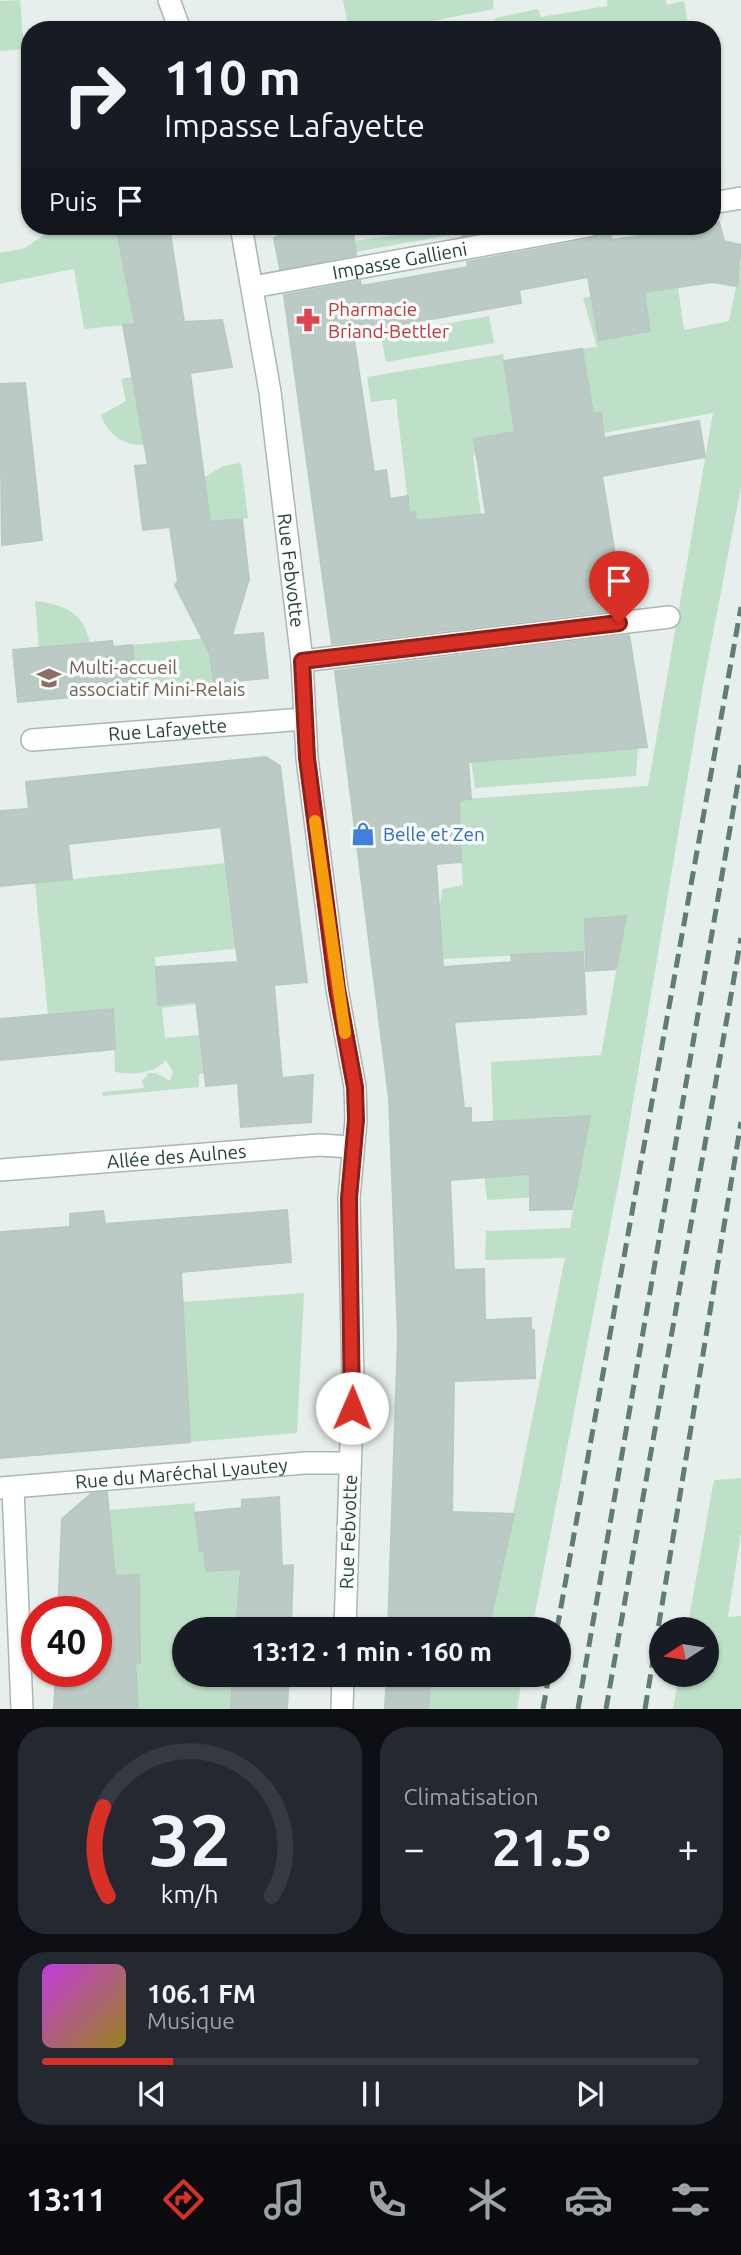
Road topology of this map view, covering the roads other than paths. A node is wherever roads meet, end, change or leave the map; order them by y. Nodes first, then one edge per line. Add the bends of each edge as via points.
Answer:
1 (173, 1) edge
2 (178, 21) edge
3 (741, 198) edge
4 (721, 201) edge
5 (243, 235) edge
6 (539, 235) edge
7 (253, 287) junction
8 (669, 617) dead end
9 (302, 661) junction
10 (303, 719) junction
11 (32, 740) dead end
12 (352, 1147) junction
13 (0, 1170) edge
14 (350, 1463) junction
15 (6, 1488) edge
16 (345, 1617) edge
17 (343, 1687) edge
18 (22, 1709) edge
19 (342, 1709) edge

1 - 2 street
3 - 4 street
5 - 7 street, Rue Febvotte
6 - 7 street, Impasse Gallieni
7 - 9 street, Rue Febvotte
8 - 9 street
9 - 10 street, Rue Febvotte
10 - 11 street, Rue Lafayette
10 - 12 street, Rue Febvotte via 337,989 355,1087
12 - 13 street, Allée des Aulnes via 306,1146
12 - 14 street, Rue Febvotte
14 - 15 street, Rue du Maréchal Lyautey
14 - 16 street, Rue Febvotte
15 - 18 street, Rue du Maréchal Lyautey
17 - 19 street

